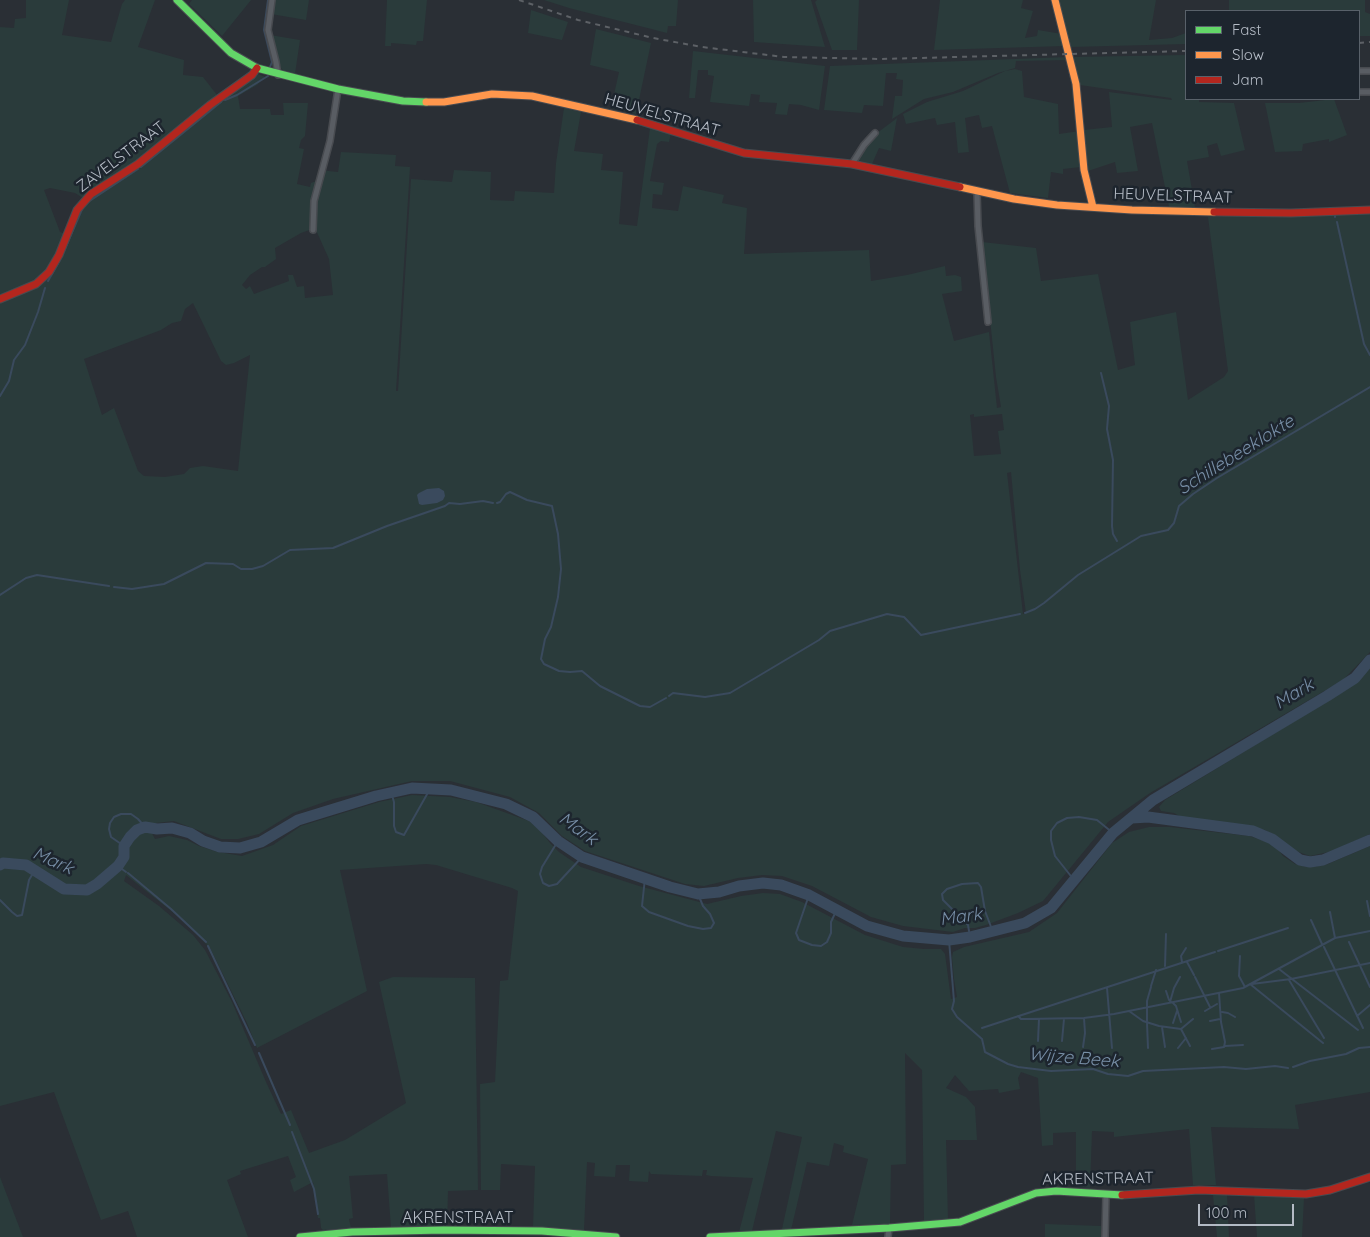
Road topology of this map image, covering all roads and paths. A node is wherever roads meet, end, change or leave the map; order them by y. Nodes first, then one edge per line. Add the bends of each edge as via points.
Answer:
1 (177, 0) edge
2 (272, 0) edge
3 (1055, 0) edge
4 (257, 68) junction
5 (278, 75) junction
6 (338, 89) junction
7 (1360, 92) edge
8 (1370, 92) edge
9 (875, 133) dead end
10 (852, 164) junction
11 (977, 192) junction
12 (1093, 206) junction
13 (1370, 210) edge
14 (313, 230) dead end
15 (0, 299) edge
16 (988, 322) dead end
17 (1370, 1177) edge
18 (1106, 1194) junction
19 (889, 1228) junction
20 (300, 1237) edge
21 (616, 1237) edge
22 (710, 1237) edge
23 (888, 1237) edge
24 (1104, 1237) edge

1 - 4 street, HEUVELSTRAAT via 231,53
2 - 5 street via 268,30
3 - 12 street via 1076,84 1084,170
4 - 5 street, HEUVELSTRAAT
4 - 15 street, ZAVELSTRAAT via 138,164 87,198 77,210 49,272 36,284
5 - 6 street, HEUVELSTRAAT
6 - 10 street, HEUVELSTRAAT via 424,103 492,94 532,96 638,120 744,153
6 - 14 street via 330,141 314,201
7 - 8 street
9 - 10 street
10 - 11 street, HEUVELSTRAAT
11 - 12 street, HEUVELSTRAAT via 1039,203
11 - 16 street
12 - 13 street, HEUVELSTRAAT via 1132,210 1291,213
17 - 18 street, AKRENSTRAAT via 1306,1194 1199,1190
18 - 19 street, AKRENSTRAAT via 1076,1191 1036,1193 960,1222
18 - 24 street
19 - 22 street, AKRENSTRAAT
19 - 23 street
20 - 21 street, AKRENSTRAAT via 352,1232 447,1230 542,1231

